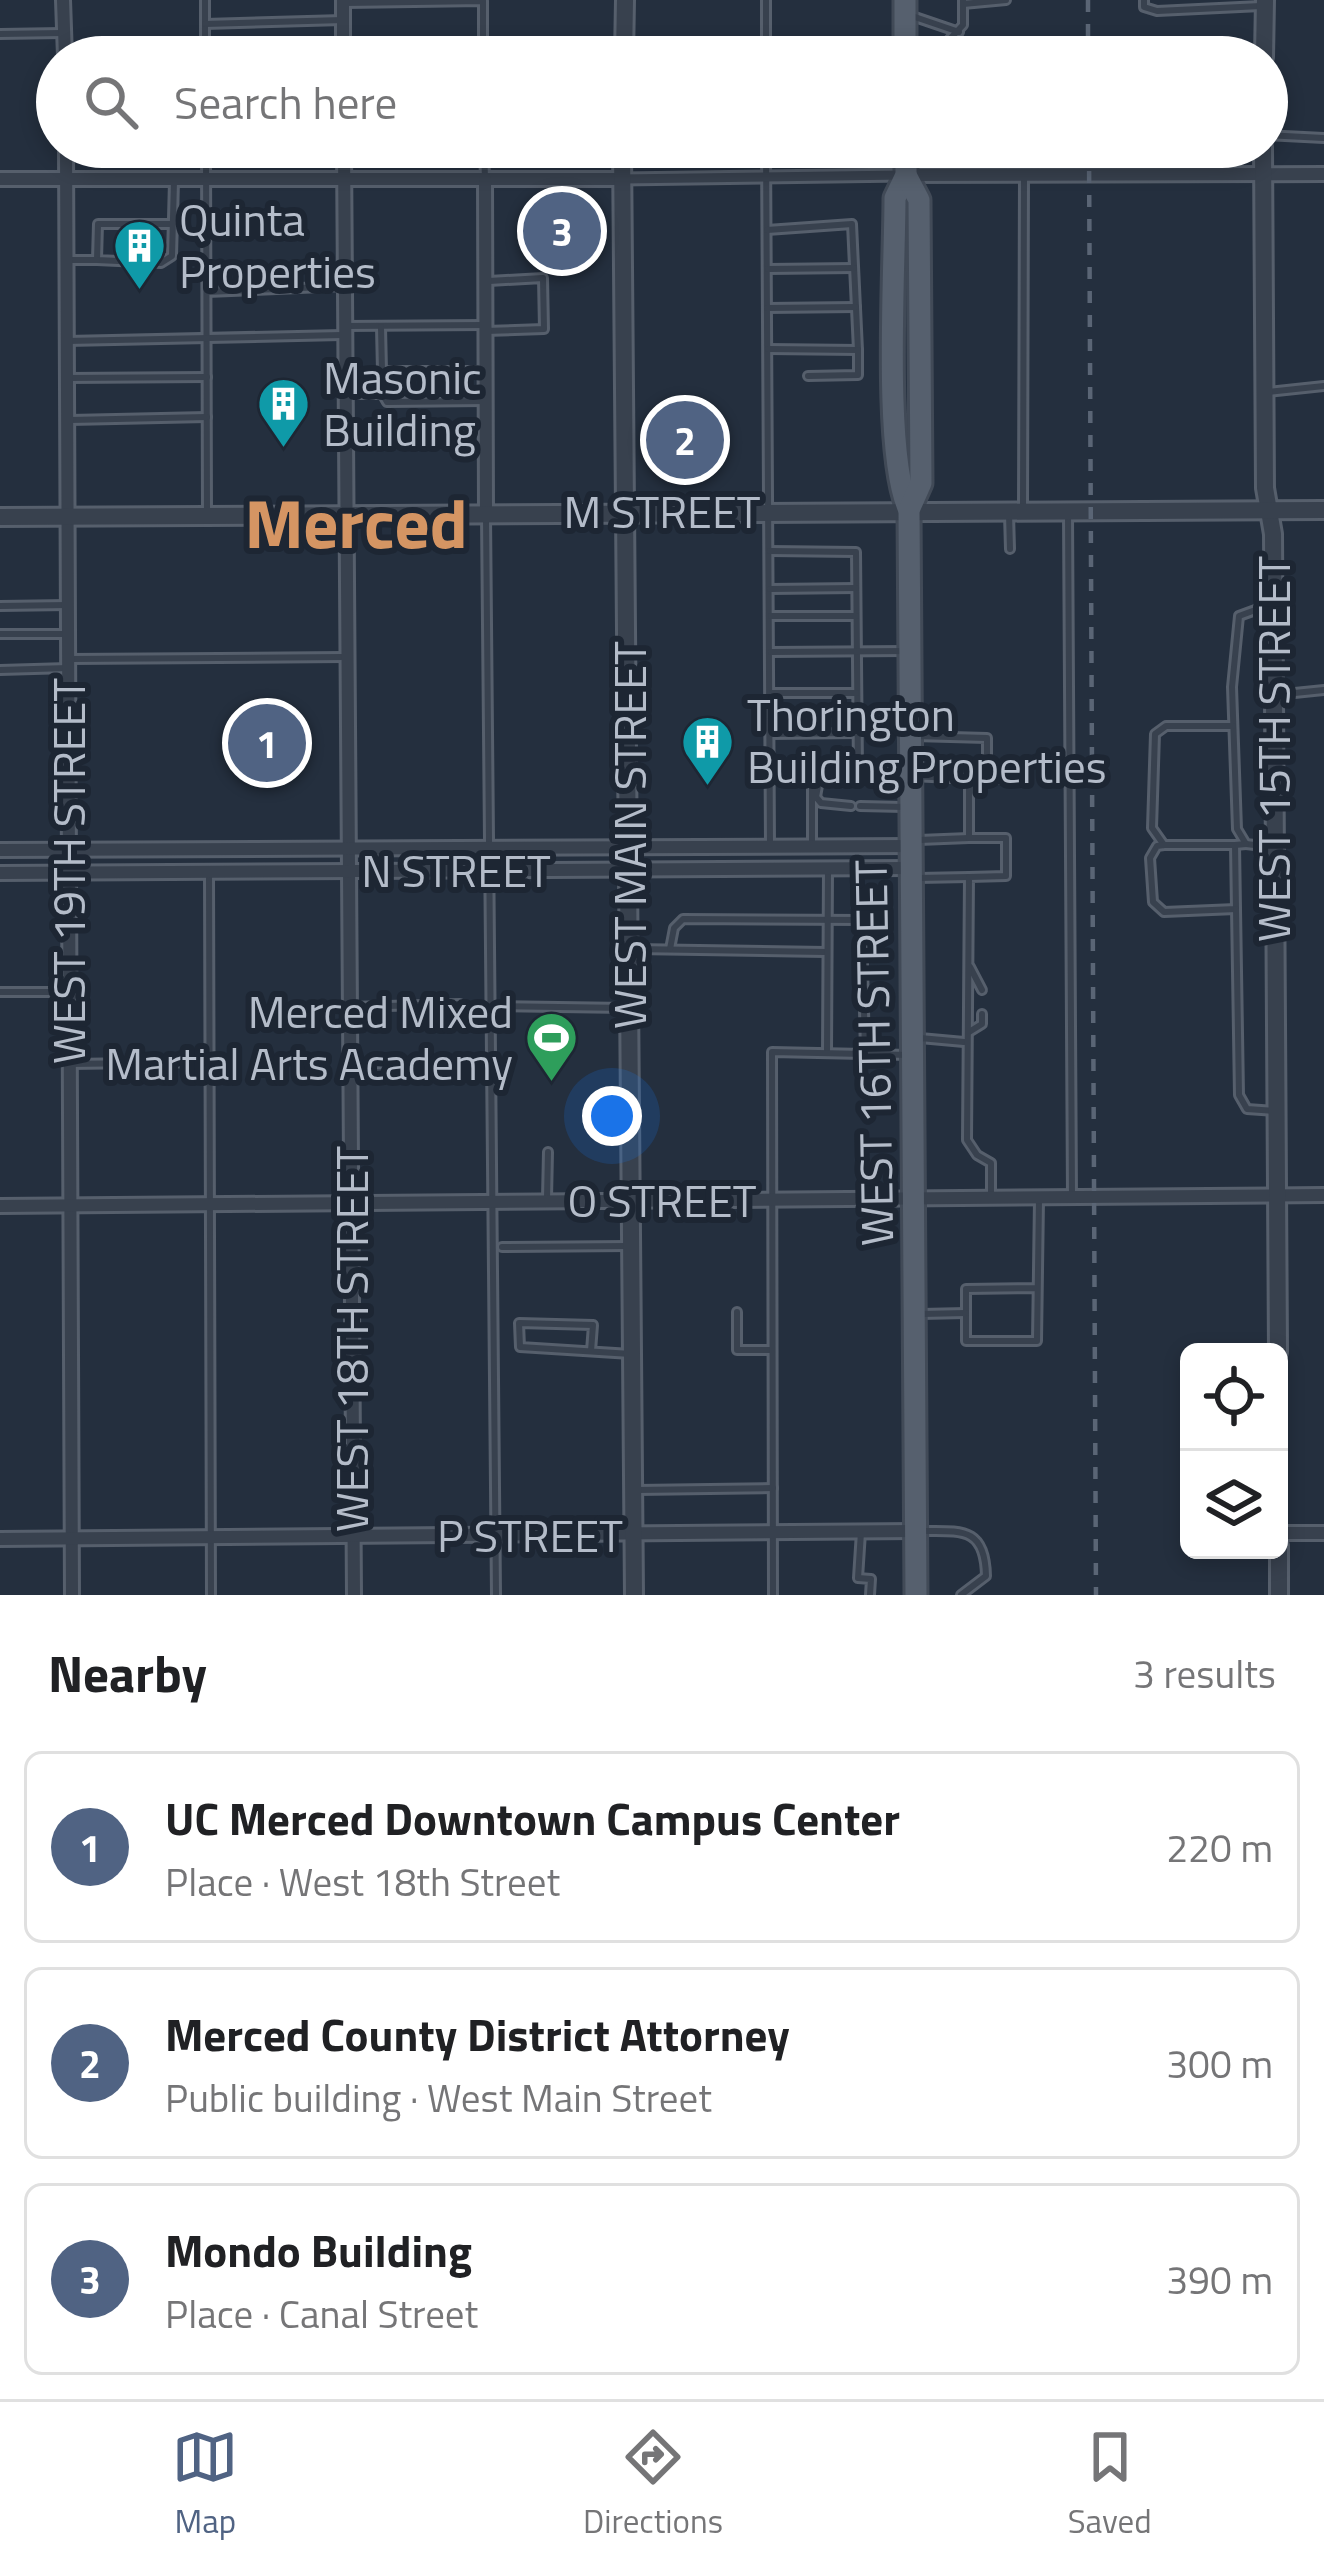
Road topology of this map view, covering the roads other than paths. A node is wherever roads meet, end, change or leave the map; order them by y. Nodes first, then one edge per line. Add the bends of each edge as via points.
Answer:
1 (63, 0) edge
2 (205, 0) edge
3 (625, 0) edge
4 (766, 0) edge
5 (1006, 0) edge
6 (1144, 0) edge
7 (343, 2) edge
8 (963, 2) edge
9 (1265, 3) edge
10 (905, 7) edge
11 (343, 20) junction
12 (205, 23) junction
13 (959, 32) junction
14 (64, 33) joint
15 (0, 34) edge
16 (205, 36) edge
17 (343, 36) edge
18 (483, 36) edge
19 (624, 36) edge
20 (766, 36) edge
21 (955, 36) edge
22 (1264, 36) edge
23 (1288, 136) edge
24 (1324, 138) edge
25 (67, 168) edge
26 (207, 168) edge
27 (344, 168) edge
28 (485, 168) edge
29 (621, 168) edge
30 (767, 168) edge
31 (906, 168) edge
32 (1263, 168) edge
33 (1024, 174) junction
34 (1263, 174) junction
35 (1324, 174) edge
36 (906, 175) junction
37 (767, 176) junction
38 (0, 179) edge
39 (67, 179) junction
40 (485, 179) junction
41 (621, 179) junction
42 (175, 181) junction
43 (207, 182) junction
44 (344, 182) junction
45 (172, 224) junction
46 (767, 230) junction
47 (67, 260) junction
48 (97, 260) junction
49 (854, 268) junction
50 (767, 269) junction
51 (485, 281) junction
52 (345, 286) junction
53 (207, 292) junction
54 (856, 307) junction
55 (767, 308) junction
56 (381, 326) junction
57 (485, 328) junction
58 (345, 330) junction
59 (207, 336) junction
60 (67, 341) junction
61 (768, 349) junction
62 (858, 350) junction
63 (382, 371) junction
64 (485, 371) junction
65 (808, 376) dead end
66 (207, 377) junction
67 (67, 378) junction
68 (1324, 386) edge
69 (1263, 392) junction
70 (346, 394) junction
71 (384, 398) junction
72 (485, 400) junction
73 (207, 417) junction
74 (67, 420) junction
75 (909, 510) junction
76 (1016, 510) junction
77 (1068, 510) junction
78 (1268, 510) junction
79 (1324, 510) edge
80 (628, 511) junction
81 (769, 511) junction
82 (486, 513) junction
83 (346, 514) junction
84 (208, 515) junction
85 (67, 517) junction
86 (0, 518) edge
87 (1010, 549) dead end
88 (770, 551) junction
89 (856, 588) junction
90 (770, 589) junction
91 (68, 605) junction
92 (1273, 605) junction
93 (0, 606) edge
94 (771, 616) junction
95 (856, 616) junction
96 (0, 634) edge
97 (68, 634) junction
98 (910, 651) junction
99 (771, 652) junction
100 (856, 652) junction
101 (348, 657) junction
102 (68, 664) junction
103 (0, 670) edge
104 (1324, 690) edge
105 (772, 693) junction
106 (856, 693) junction
107 (1271, 695) junction
108 (1233, 726) junction
109 (856, 733) junction
110 (771, 734) junction
111 (910, 736) junction
112 (858, 770) junction
113 (882, 770) junction
114 (910, 773) junction
115 (970, 779) junction
116 (987, 779) junction
117 (1024, 779) dead end
118 (910, 807) junction
119 (969, 838) junction
120 (1235, 844) junction
121 (1246, 844) junction
122 (1164, 845) junction
123 (630, 847) junction
124 (770, 847) junction
125 (812, 847) junction
126 (1274, 847) junction
127 (488, 848) junction
128 (349, 849) junction
129 (0, 850) edge
130 (69, 850) junction
131 (911, 858) junction
132 (828, 868) junction
133 (630, 869) junction
134 (208, 871) junction
135 (69, 872) junction
136 (349, 872) junction
137 (487, 872) junction
138 (0, 873) edge
139 (969, 877) junction
140 (1236, 909) junction
141 (827, 917) junction
142 (631, 949) junction
143 (670, 949) junction
144 (826, 952) junction
145 (969, 966) junction
146 (982, 991) dead end
147 (0, 992) edge
148 (70, 992) junction
149 (460, 1004) dead end
150 (491, 1006) junction
151 (350, 1007) junction
152 (631, 1008) junction
153 (982, 1014) dead end
154 (969, 1032) junction
155 (964, 1042) junction
156 (914, 1046) junction
157 (827, 1053) junction
158 (865, 1054) junction
159 (208, 1062) junction
160 (70, 1064) junction
161 (493, 1069) junction
162 (351, 1073) junction
163 (1277, 1111) junction
164 (548, 1153) dead end
165 (1324, 1195) edge
166 (1278, 1196) junction
167 (916, 1198) junction
168 (991, 1199) junction
169 (1039, 1199) junction
170 (1072, 1199) junction
171 (772, 1200) junction
172 (632, 1201) junction
173 (490, 1202) junction
174 (547, 1202) junction
175 (352, 1204) junction
176 (208, 1205) junction
177 (0, 1206) edge
178 (71, 1206) junction
179 (632, 1246) junction
180 (502, 1247) dead end
181 (1037, 1288) junction
182 (736, 1312) dead end
183 (966, 1313) junction
184 (916, 1314) junction
185 (1278, 1343) edge
186 (772, 1350) junction
187 (591, 1352) junction
188 (633, 1354) junction
189 (772, 1488) junction
190 (634, 1490) junction
191 (861, 1532) junction
192 (916, 1532) junction
193 (773, 1533) junction
194 (1288, 1533) edge
195 (1324, 1533) edge
196 (634, 1535) junction
197 (495, 1536) junction
198 (210, 1537) junction
199 (354, 1537) junction
200 (72, 1538) junction
201 (0, 1539) edge
202 (1279, 1559) edge
203 (72, 1595) edge
204 (211, 1595) edge
205 (354, 1595) edge
206 (496, 1595) edge
207 (634, 1595) edge
208 (773, 1595) edge
209 (870, 1595) edge
210 (916, 1595) edge
211 (961, 1595) edge
212 (1280, 1595) edge

1 - 14 street
2 - 12 lane
3 - 19 street
4 - 20 lane
5 - 8 lane
6 - 9 lane via 1157,11
7 - 11 street
7 - 18 lane via 483,1
8 - 13 lane
9 - 22 street
10 - 13 lane
11 - 12 lane
11 - 17 street
12 - 16 lane
13 - 21 lane
14 - 15 lane
23 - 24 lane
25 - 39 street, WEST 19TH STREET
26 - 43 lane
27 - 44 street, WEST 18TH STREET
28 - 40 lane
29 - 41 street, WEST MAIN STREET
30 - 37 lane
31 - 36 main road, WEST 16TH STREET
32 - 34 street, WEST 15TH STREET
33 - 34 street
33 - 36 street
33 - 76 lane
34 - 35 street
34 - 69 street, WEST 15TH STREET
36 - 37 street
36 - 75 main road, WEST 16TH STREET via 895,198 896,390 897,485
37 - 41 street
37 - 46 lane
38 - 39 street
39 - 42 street
39 - 47 street, WEST 19TH STREET
40 - 41 street
40 - 44 street
40 - 51 street
41 - 80 street, WEST MAIN STREET
42 - 43 street
42 - 45 lane
43 - 44 street
43 - 53 lane
44 - 52 street, WEST 18TH STREET
45 - 48 lane via 172,256 161,263
45 - 48 lane via 98,224
46 - 49 lane via 852,224
46 - 50 lane
47 - 48 lane
47 - 60 street, WEST 19TH STREET
49 - 50 lane
49 - 54 lane
50 - 55 lane
51 - 57 street
51 - 57 lane via 543,278 544,329
52 - 53 lane
52 - 58 street, WEST 18TH STREET
53 - 59 lane
54 - 55 lane
54 - 62 lane
55 - 61 lane
56 - 57 lane
56 - 58 lane
56 - 63 lane
57 - 64 street
58 - 59 lane
58 - 70 street, WEST 18TH STREET
59 - 60 lane
59 - 66 lane
60 - 67 street, WEST 19TH STREET
61 - 62 lane
61 - 81 lane
62 - 65 lane via 858,375
63 - 64 lane
63 - 71 lane
64 - 72 street
66 - 67 lane
66 - 73 lane
67 - 74 street, WEST 19TH STREET
68 - 69 lane
69 - 78 street, WEST 15TH STREET
70 - 71 lane
70 - 83 street, WEST 18TH STREET
71 - 72 lane
72 - 82 street
73 - 74 lane
73 - 84 lane
74 - 85 street, WEST 19TH STREET
75 - 76 street, M STREET
75 - 81 street, M STREET
75 - 98 main road, WEST 16TH STREET
76 - 77 street, M STREET
76 - 87 lane
77 - 78 street, M STREET
77 - 170 lane
78 - 79 street, M STREET
78 - 92 street, WEST 15TH STREET
80 - 81 street, M STREET
80 - 82 street, M STREET
80 - 123 street, WEST MAIN STREET
81 - 88 lane
82 - 83 street, M STREET
82 - 127 lane
83 - 84 street, M STREET
83 - 101 street, WEST 18TH STREET
84 - 85 street, M STREET
85 - 86 street, M STREET
85 - 91 street, WEST 19TH STREET
88 - 89 lane via 856,552
88 - 90 lane
89 - 90 lane
89 - 95 lane
90 - 94 lane
91 - 93 lane
91 - 97 street, WEST 19TH STREET
92 - 107 street, WEST 15TH STREET
92 - 108 lane via 1246,610 1236,624
94 - 95 lane
94 - 99 lane
95 - 100 lane
96 - 97 lane
97 - 102 street, WEST 19TH STREET
98 - 100 lane
98 - 111 main road, WEST 16TH STREET
99 - 100 lane
99 - 105 lane
100 - 106 lane
101 - 102 lane
101 - 128 street, WEST 18TH STREET
102 - 103 lane
102 - 130 street, WEST 19TH STREET
104 - 107 lane
105 - 106 lane
105 - 110 lane
106 - 109 lane
107 - 126 street, WEST 15TH STREET
108 - 121 lane via 1237,829
108 - 122 lane via 1166,725 1152,741 1152,828
109 - 110 lane
109 - 112 lane
110 - 124 lane
111 - 114 main road, WEST 16TH STREET
111 - 116 lane via 987,738
112 - 113 lane
112 - 125 lane via 812,770
113 - 114 lane
113 - 118 lane via 819,780 816,797
114 - 115 lane
114 - 118 main road, WEST 16TH STREET
115 - 116 lane
115 - 119 lane
116 - 117 lane
118 - 131 main road, WEST 16TH STREET
119 - 131 lane
119 - 139 lane via 1006,838 1006,876
120 - 121 lane
120 - 122 lane
120 - 140 lane
121 - 126 lane
122 - 140 lane via 1150,858 1151,896 1164,912
123 - 124 street, N STREET
123 - 127 street, N STREET
123 - 133 street, WEST MAIN STREET
124 - 125 street, N STREET
125 - 131 street, N STREET
126 - 163 street, WEST 15TH STREET
127 - 128 street, N STREET
127 - 137 lane
128 - 130 street, N STREET
128 - 136 street, WEST 18TH STREET
129 - 130 street, N STREET
130 - 135 street, WEST 19TH STREET
131 - 132 street, N STREET
131 - 139 lane
131 - 156 main road, WEST 16TH STREET
132 - 133 street, N STREET
132 - 141 lane
133 - 137 street, N STREET
133 - 142 street, WEST MAIN STREET
134 - 135 street, N STREET
134 - 136 street, N STREET
134 - 159 lane
135 - 138 street, N STREET
135 - 148 street, WEST 19TH STREET
136 - 137 street, N STREET
136 - 151 street, WEST 18TH STREET
137 - 150 lane
139 - 145 lane
140 - 163 lane via 1239,1096 1247,1109
141 - 143 lane via 683,920
141 - 144 lane
141 - 158 lane via 865,926
142 - 143 lane
142 - 152 street, WEST MAIN STREET
143 - 144 lane
144 - 157 lane
145 - 146 lane
145 - 154 lane
147 - 148 lane
148 - 160 street, WEST 19TH STREET
149 - 151 lane
150 - 152 lane
150 - 161 lane
151 - 162 street, WEST 18TH STREET
152 - 172 street, WEST MAIN STREET
153 - 154 lane
154 - 155 lane
155 - 156 lane
155 - 168 lane via 968,1139 991,1163
156 - 158 lane
156 - 167 main road, WEST 16TH STREET
157 - 158 lane
157 - 171 lane via 772,1052
159 - 160 lane
159 - 176 lane
160 - 178 street, WEST 19TH STREET
161 - 162 lane
161 - 173 lane
162 - 175 street, WEST 18TH STREET
163 - 166 street, WEST 15TH STREET
164 - 174 lane
165 - 166 street, O STREET
166 - 170 street, O STREET
166 - 185 street, WEST 15TH STREET
167 - 168 street, O STREET
167 - 171 street, O STREET
167 - 184 main road, WEST 16TH STREET
168 - 169 street, O STREET
169 - 170 street, O STREET
169 - 181 lane
171 - 172 street, O STREET
171 - 186 lane
172 - 174 street, O STREET
172 - 179 street, WEST MAIN STREET
173 - 174 street, O STREET
173 - 175 street, O STREET
173 - 197 lane
175 - 176 street, O STREET
175 - 199 street, WEST 18TH STREET
176 - 178 street, O STREET
176 - 198 lane
177 - 178 street, O STREET
178 - 200 street, WEST 19TH STREET
179 - 180 lane
179 - 188 street, WEST MAIN STREET
181 - 183 lane via 966,1289
181 - 183 lane via 1037,1341 966,1341
182 - 186 lane via 737,1349
183 - 184 lane
184 - 192 main road, WEST 16TH STREET
186 - 189 lane
187 - 187 lane via 520,1347 519,1324 593,1325
187 - 188 lane
188 - 190 street, WEST MAIN STREET
189 - 190 lane
189 - 193 lane
190 - 196 street, WEST MAIN STREET
191 - 192 street, P STREET
191 - 193 street, P STREET
191 - 209 lane via 858,1578 871,1579
192 - 210 main road, WEST 16TH STREET
192 - 211 lane via 964,1531 986,1554 986,1576
193 - 196 street, P STREET
193 - 208 lane
194 - 195 street
196 - 197 street, P STREET
196 - 207 street, WEST MAIN STREET
197 - 199 street, P STREET
197 - 206 lane
198 - 199 street, P STREET
198 - 200 street, P STREET
198 - 204 lane
199 - 205 street, WEST 18TH STREET
200 - 201 street, P STREET
200 - 203 street, WEST 19TH STREET
202 - 212 street

